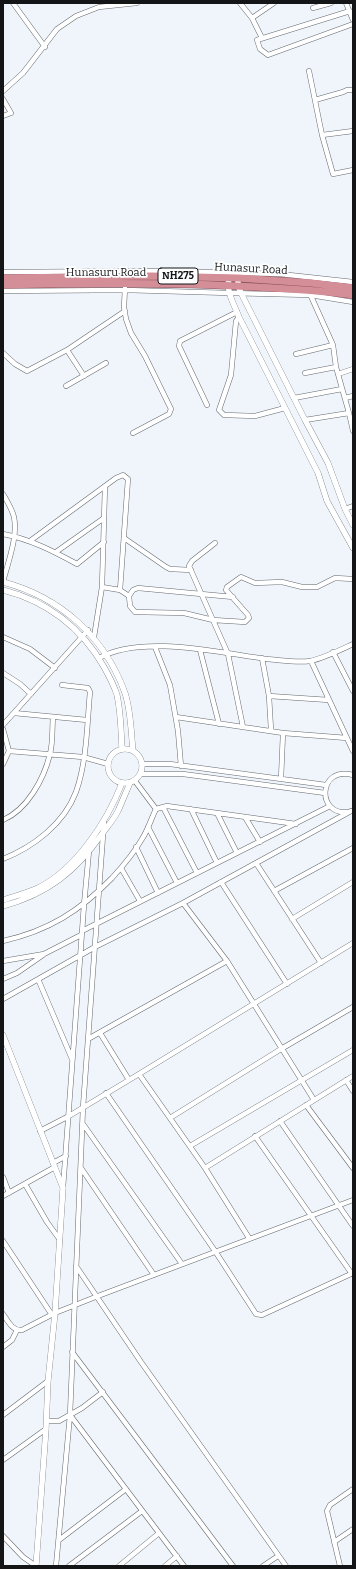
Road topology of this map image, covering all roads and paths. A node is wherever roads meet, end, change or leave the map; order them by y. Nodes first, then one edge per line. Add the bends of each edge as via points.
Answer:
1 (13, 3) edge
2 (138, 3) edge
3 (242, 3) edge
4 (274, 3) edge
5 (331, 3) edge
6 (346, 3) edge
7 (313, 8) dead end
8 (350, 11) junction
9 (252, 18) junction
10 (353, 20) edge
11 (353, 24) edge
12 (262, 38) junction
13 (45, 47) junction
14 (308, 71) dead end
15 (3, 90) edge
16 (353, 90) edge
17 (3, 98) edge
18 (315, 100) junction
19 (3, 116) edge
20 (353, 131) edge
21 (322, 135) junction
22 (353, 170) edge
23 (3, 272) edge
24 (3, 278) edge
25 (238, 278) junction
26 (353, 282) edge
27 (3, 285) edge
28 (228, 285) junction
29 (238, 286) junction
30 (126, 287) junction
31 (353, 288) edge
32 (3, 291) edge
33 (241, 293) junction
34 (310, 293) junction
35 (353, 295) edge
36 (353, 302) edge
37 (125, 311) junction
38 (238, 315) junction
39 (333, 345) junction
40 (67, 350) junction
41 (3, 353) edge
42 (296, 354) dead end
43 (106, 363) dead end
44 (336, 367) junction
45 (353, 369) edge
46 (305, 373) dead end
47 (338, 374) junction
48 (84, 376) junction
49 (66, 386) dead end
50 (342, 389) junction
51 (353, 396) edge
52 (294, 398) junction
53 (345, 398) junction
54 (207, 405) dead end
55 (285, 408) junction
56 (349, 413) junction
57 (305, 420) junction
58 (352, 424) edge
59 (353, 431) edge
60 (133, 433) dead end
61 (105, 486) junction
62 (3, 494) edge
63 (353, 506) edge
64 (345, 509) junction
65 (104, 518) junction
66 (353, 525) edge
67 (3, 534) edge
68 (14, 536) junction
69 (124, 538) junction
70 (30, 541) junction
71 (104, 542) junction
72 (215, 544) dead end
73 (353, 548) edge
74 (56, 552) junction
75 (191, 570) junction
76 (353, 578) edge
77 (3, 582) edge
78 (102, 587) junction
79 (3, 590) edge
80 (120, 590) junction
81 (202, 595) junction
82 (129, 596) junction
83 (233, 597) junction
84 (213, 620) junction
85 (88, 630) junction
86 (82, 636) junction
87 (3, 637) edge
88 (94, 638) junction
89 (353, 644) edge
90 (155, 647) junction
91 (200, 650) junction
92 (333, 652) junction
93 (228, 654) junction
94 (105, 655) junction
95 (99, 658) junction
96 (262, 658) junction
97 (311, 661) junction
98 (55, 668) junction
99 (3, 673) edge
100 (62, 685) dead end
101 (353, 691) edge
102 (31, 694) junction
103 (269, 696) junction
104 (329, 700) junction
105 (14, 713) junction
106 (53, 717) junction
107 (176, 718) junction
108 (87, 720) junction
109 (219, 724) junction
110 (3, 725) edge
111 (243, 727) junction
112 (3, 729) edge
113 (270, 730) junction
114 (283, 733) junction
115 (347, 738) junction
116 (122, 749) junction
117 (9, 751) junction
118 (133, 751) junction
119 (353, 751) edge
120 (50, 754) junction
121 (84, 756) junction
122 (3, 764) edge
123 (108, 764) junction
124 (143, 764) junction
125 (181, 766) junction
126 (141, 774) junction
127 (353, 775) edge
128 (281, 779) junction
129 (132, 782) junction
130 (122, 783) junction
131 (326, 786) junction
132 (325, 793) junction
133 (330, 806) junction
134 (163, 807) junction
135 (156, 809) junction
136 (191, 809) junction
137 (352, 811) edge
138 (217, 813) junction
139 (245, 817) junction
140 (3, 820) edge
141 (104, 822) junction
142 (296, 824) junction
143 (148, 827) junction
144 (103, 833) junction
145 (90, 840) junction
146 (260, 842) junction
147 (136, 847) junction
148 (353, 848) edge
149 (89, 853) junction
150 (237, 853) junction
151 (3, 859) edge
152 (217, 863) junction
153 (256, 863) junction
154 (121, 868) junction
155 (197, 873) junction
156 (222, 882) junction
157 (353, 882) edge
158 (177, 883) junction
159 (274, 891) junction
160 (98, 892) junction
161 (158, 893) junction
162 (3, 900) edge
163 (140, 901) junction
164 (183, 903) junction
165 (84, 905) junction
166 (3, 906) edge
167 (292, 919) junction
168 (97, 923) junction
169 (82, 933) junction
170 (3, 941) edge
171 (353, 943) edge
172 (96, 947) junction
173 (44, 954) junction
174 (80, 956) junction
175 (3, 961) edge
176 (227, 961) junction
177 (321, 963) junction
178 (3, 979) edge
179 (38, 979) junction
180 (287, 984) junction
181 (3, 999) edge
182 (254, 1004) junction
183 (353, 1007) edge
184 (100, 1033) junction
185 (3, 1035) edge
186 (88, 1039) junction
187 (281, 1049) junction
188 (353, 1050) edge
189 (73, 1061) junction
190 (139, 1074) junction
191 (353, 1076) edge
192 (129, 1080) junction
193 (302, 1080) junction
194 (346, 1080) junction
195 (353, 1091) edge
196 (106, 1094) junction
197 (314, 1100) junction
198 (306, 1105) junction
199 (83, 1107) junction
200 (69, 1116) junction
201 (170, 1118) junction
202 (280, 1121) junction
203 (83, 1124) junction
204 (40, 1131) junction
205 (255, 1136) junction
206 (190, 1146) junction
207 (66, 1156) junction
208 (54, 1165) junction
209 (81, 1168) junction
210 (205, 1168) junction
211 (353, 1168) edge
212 (3, 1177) edge
213 (25, 1184) junction
214 (63, 1188) junction
215 (9, 1193) junction
216 (3, 1196) edge
217 (353, 1200) edge
218 (338, 1206) junction
219 (310, 1216) junction
220 (353, 1226) edge
221 (249, 1238) junction
222 (3, 1240) edge
223 (60, 1240) junction
224 (215, 1251) junction
225 (182, 1264) junction
226 (76, 1266) junction
227 (352, 1273) edge
228 (154, 1275) junction
229 (98, 1296) junction
230 (74, 1306) junction
231 (3, 1314) edge
232 (54, 1314) junction
233 (17, 1330) junction
234 (3, 1347) edge
235 (72, 1352) junction
236 (48, 1381) junction
237 (103, 1392) junction
238 (3, 1415) edge
239 (70, 1415) junction
240 (46, 1421) junction
241 (46, 1429) junction
242 (3, 1460) edge
243 (126, 1489) junction
244 (353, 1489) edge
245 (142, 1511) junction
246 (353, 1529) edge
247 (159, 1534) junction
248 (3, 1536) edge
249 (59, 1540) junction
250 (334, 1542) junction
251 (177, 1556) junction
252 (278, 1556) junction
253 (28, 1564) edge
254 (36, 1566) edge
255 (56, 1566) edge
256 (69, 1566) edge
257 (119, 1566) edge
258 (165, 1566) edge
259 (184, 1566) edge
260 (233, 1566) edge
261 (263, 1566) edge
262 (286, 1566) edge
263 (340, 1566) edge

1 - 13 street
2 - 13 street via 99,7 76,16 57,29
3 - 9 street
4 - 9 street
5 - 7 street
6 - 8 street
8 - 10 street
8 - 12 street
9 - 12 street
11 - 12 street via 268,55 260,49 257,40
13 - 15 street via 23,73
14 - 18 street
16 - 18 street
17 - 19 street via 11,112
18 - 21 street
20 - 21 street
21 - 22 street via 333,174
23 - 26 street via 164,271 280,274
24 - 28 highway, Hunasur Road / NH275 via 152,276
25 - 28 highway, Hunasur Road / NH275
25 - 29 street
25 - 31 highway, Hunasur Road / NH275
27 - 30 highway, Hunasuru Road / NH275
28 - 29 highway, Hunasuru Road / NH275
28 - 30 highway, Hunasuru Road / NH275
28 - 33 street
28 - 38 street
29 - 33 street
29 - 34 highway, Hunasuru Road / NH275
30 - 32 street
30 - 37 street
33 - 34 street
33 - 52 street
34 - 35 highway, Hunasuru Road / NH275
34 - 36 street
34 - 39 street
37 - 40 street
37 - 60 street via 131,333 171,409 169,414
38 - 54 street via 180,341 179,346
38 - 55 street
38 - 55 street via 231,375 219,410 224,415 255,416
39 - 42 street
39 - 44 street
40 - 41 street via 27,371
40 - 48 street
43 - 48 street
44 - 46 street
44 - 47 street
45 - 47 street
47 - 50 street
48 - 49 street
50 - 52 street
50 - 53 street
51 - 53 street
52 - 57 street
53 - 56 street
55 - 73 street via 318,473 327,501
56 - 57 street
56 - 58 street
57 - 64 street via 328,463
58 - 59 street
61 - 65 street
61 - 69 street via 123,475 128,479
61 - 70 street
62 - 68 street via 14,517
63 - 64 street
64 - 66 street
65 - 71 street
65 - 74 street
67 - 68 street
68 - 70 street
68 - 77 street
69 - 75 street via 170,569
69 - 80 street
70 - 74 street
71 - 74 street via 77,564
71 - 78 street
72 - 75 street via 192,561 189,566
75 - 81 street
76 - 83 street via 335,578 317,587 302,587 282,582 255,583 241,577 227,587 226,590
77 - 85 street via 29,591 61,607
78 - 80 street
78 - 88 street
79 - 86 street via 39,602 55,612
80 - 82 street
81 - 82 street via 138,588 132,590
81 - 83 street
81 - 84 street
82 - 84 street via 130,606 134,612 184,613
83 - 84 street via 249,618 245,622
84 - 93 street
85 - 86 street
85 - 88 street
86 - 95 street
86 - 98 street
87 - 98 street via 30,649
88 - 94 street
89 - 92 street
90 - 91 street via 175,646
90 - 94 street via 129,648
90 - 107 street via 170,685
91 - 93 street
91 - 109 street
92 - 97 street
92 - 101 street
93 - 96 street
93 - 111 street
94 - 95 street
94 - 118 street via 125,694
95 - 116 street via 116,694 121,721
96 - 97 street via 294,662
96 - 103 street
97 - 104 street
98 - 102 street
99 - 102 street
100 - 108 street via 88,688 90,692
102 - 105 street
103 - 104 street
103 - 113 street
104 - 115 street
105 - 106 street
105 - 110 street
106 - 108 street
106 - 120 street
107 - 109 street
107 - 125 street
108 - 121 street
109 - 111 street
111 - 113 street
112 - 117 street
113 - 114 street
114 - 115 street
114 - 128 street
115 - 119 street
116 - 118 street
116 - 123 street via 115,752
117 - 120 street
117 - 122 street
118 - 124 street via 138,754
120 - 121 street
120 - 140 street via 40,781 27,802
121 - 123 street
121 - 151 street via 75,793 66,812 35,843
123 - 130 street via 110,774
124 - 125 street
124 - 126 street
125 - 128 street
126 - 129 street
126 - 132 street via 183,774
127 - 131 street via 337,774
128 - 131 street
129 - 130 street
129 - 135 street
129 - 144 street via 117,813
130 - 141 street
131 - 132 street
132 - 133 street
133 - 137 street via 343,812
133 - 142 street
134 - 135 street
134 - 136 street
134 - 155 street
135 - 143 street
136 - 138 street
136 - 152 street
137 - 153 street
138 - 139 street
138 - 150 street
139 - 142 street
139 - 146 street
141 - 144 street
141 - 145 street
142 - 146 street
143 - 147 street
143 - 158 street
144 - 149 street
144 - 160 street
145 - 149 street
145 - 162 street via 56,876 39,887
146 - 150 street
147 - 154 street
147 - 161 street
148 - 159 street
149 - 165 street
149 - 166 street via 53,885 22,901
150 - 152 street
152 - 155 street
153 - 156 street
153 - 159 street
154 - 160 street
154 - 163 street
155 - 158 street
156 - 164 street
156 - 180 street
157 - 167 street
158 - 161 street
159 - 167 street
160 - 165 street
160 - 168 street
161 - 163 street
163 - 168 street
164 - 172 street
164 - 176 street
165 - 169 street
165 - 170 street via 26,936
167 - 177 street
168 - 169 street
168 - 172 street
169 - 173 street
169 - 174 street
171 - 177 street
172 - 174 street
172 - 186 street
173 - 175 street
173 - 178 street via 17,973
174 - 179 street
174 - 189 street
176 - 182 street
176 - 184 street
177 - 180 street
179 - 181 street
179 - 189 street
180 - 182 street
182 - 187 street
182 - 190 street
183 - 187 street
184 - 186 street
184 - 192 street
185 - 204 street
186 - 199 street
187 - 193 street
187 - 201 street
188 - 193 street
189 - 200 street
190 - 192 street
190 - 201 street
191 - 194 street
192 - 196 street
193 - 197 street
193 - 206 street
194 - 195 street
194 - 197 street
196 - 199 street
196 - 224 street
197 - 198 street
198 - 202 street
198 - 211 street
199 - 200 street
199 - 203 street
200 - 204 street
200 - 207 street
201 - 206 street
202 - 205 street
202 - 218 street
203 - 209 street
203 - 225 street
204 - 208 street
205 - 210 street
205 - 219 street
206 - 210 street
207 - 208 street
207 - 214 street
208 - 213 street
208 - 214 street
209 - 226 street
209 - 228 street
210 - 221 street
212 - 215 street
213 - 215 street
213 - 223 street
214 - 223 street
215 - 216 street
217 - 218 street
218 - 219 street
218 - 220 street
219 - 221 street
219 - 227 street
221 - 224 street
222 - 232 street
223 - 232 street
224 - 225 street
224 - 227 street via 259,1315
225 - 228 street
226 - 229 street
226 - 230 street
228 - 229 street
229 - 230 street
229 - 252 street via 145,1368
230 - 232 street
230 - 235 street
231 - 233 street
232 - 233 street
232 - 236 street
233 - 234 street via 12,1340
235 - 237 street
235 - 239 street
236 - 238 street
236 - 240 street
237 - 239 street
237 - 260 street
239 - 240 street via 57,1422
239 - 243 street
239 - 249 street
240 - 241 street
241 - 242 street
241 - 254 street
243 - 245 street
243 - 249 street
244 - 250 street via 328,1508 327,1515
245 - 247 street
245 - 256 street
246 - 250 street
247 - 251 street
247 - 257 street
248 - 253 street
249 - 255 street
250 - 263 street
251 - 258 street
251 - 259 street
252 - 261 street
252 - 262 street
253 - 254 street

